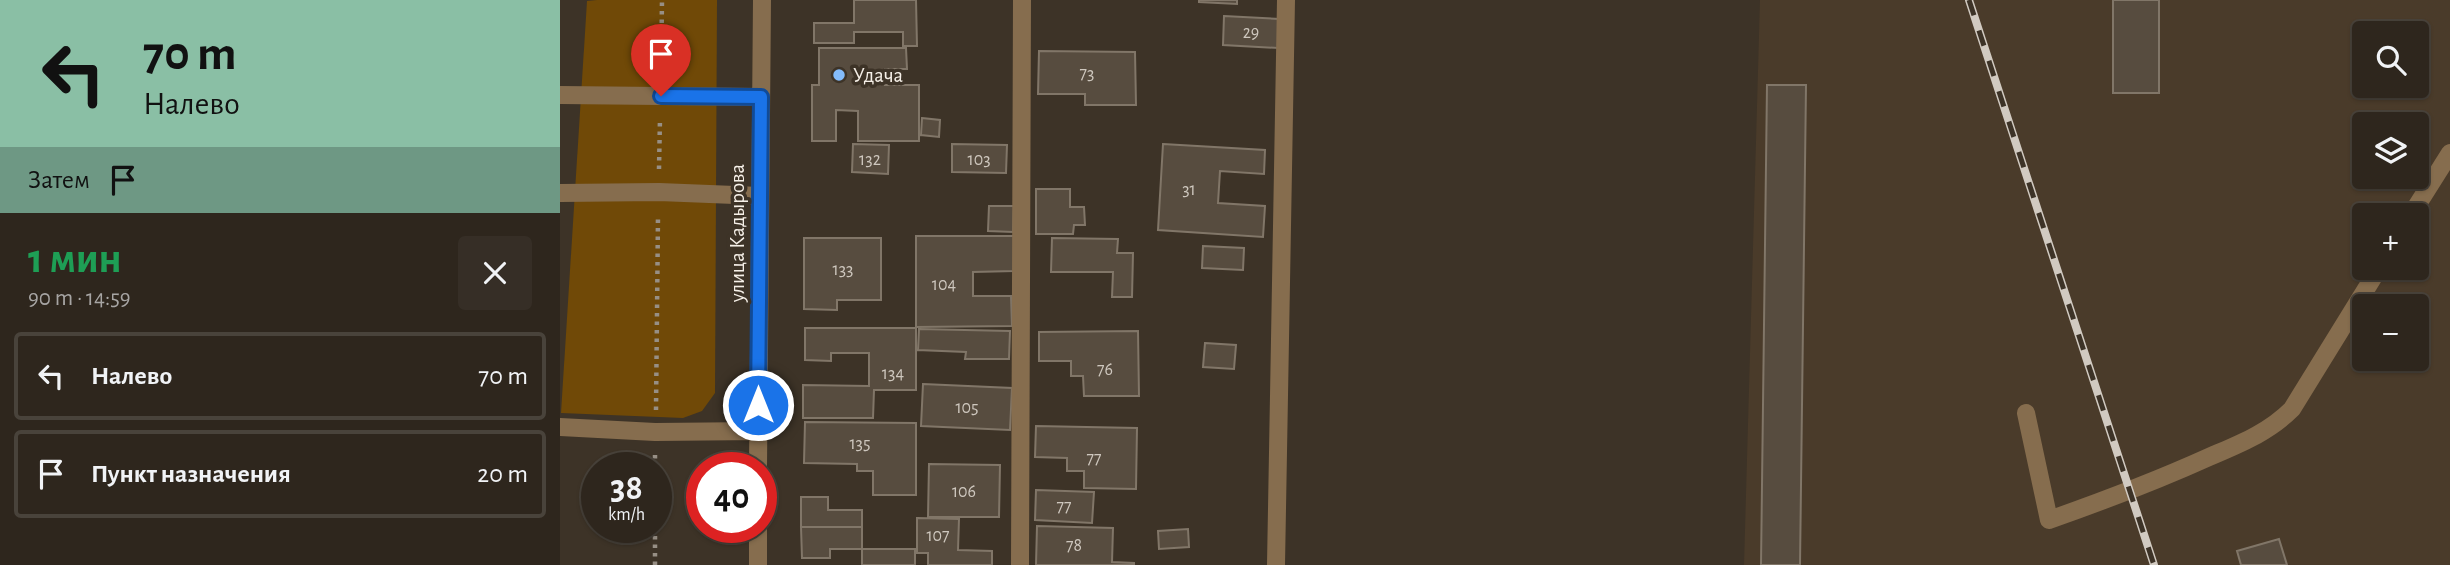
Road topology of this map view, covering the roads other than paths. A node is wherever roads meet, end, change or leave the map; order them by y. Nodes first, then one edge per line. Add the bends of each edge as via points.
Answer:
1 (762, 0) edge
2 (1022, 0) edge
3 (1286, 0) edge
4 (560, 95) edge
5 (761, 97) junction
6 (2450, 153) edge
7 (560, 193) edge
8 (760, 196) junction
9 (2419, 203) edge
10 (2372, 280) edge
11 (2026, 413) dead end
12 (560, 427) edge
13 (758, 431) junction
14 (758, 452) edge
15 (758, 543) edge
16 (758, 565) edge
17 (1020, 565) edge
18 (1276, 565) edge

1 - 5 street, улица Кадырова
2 - 17 street
3 - 18 street
4 - 5 street
5 - 8 street, улица Кадырова
6 - 9 street
7 - 8 street
8 - 13 street, улица Кадырова
10 - 11 street via 2278,424 2152,482 2049,520
12 - 13 street
13 - 14 street, улица Кадырова
15 - 16 street

